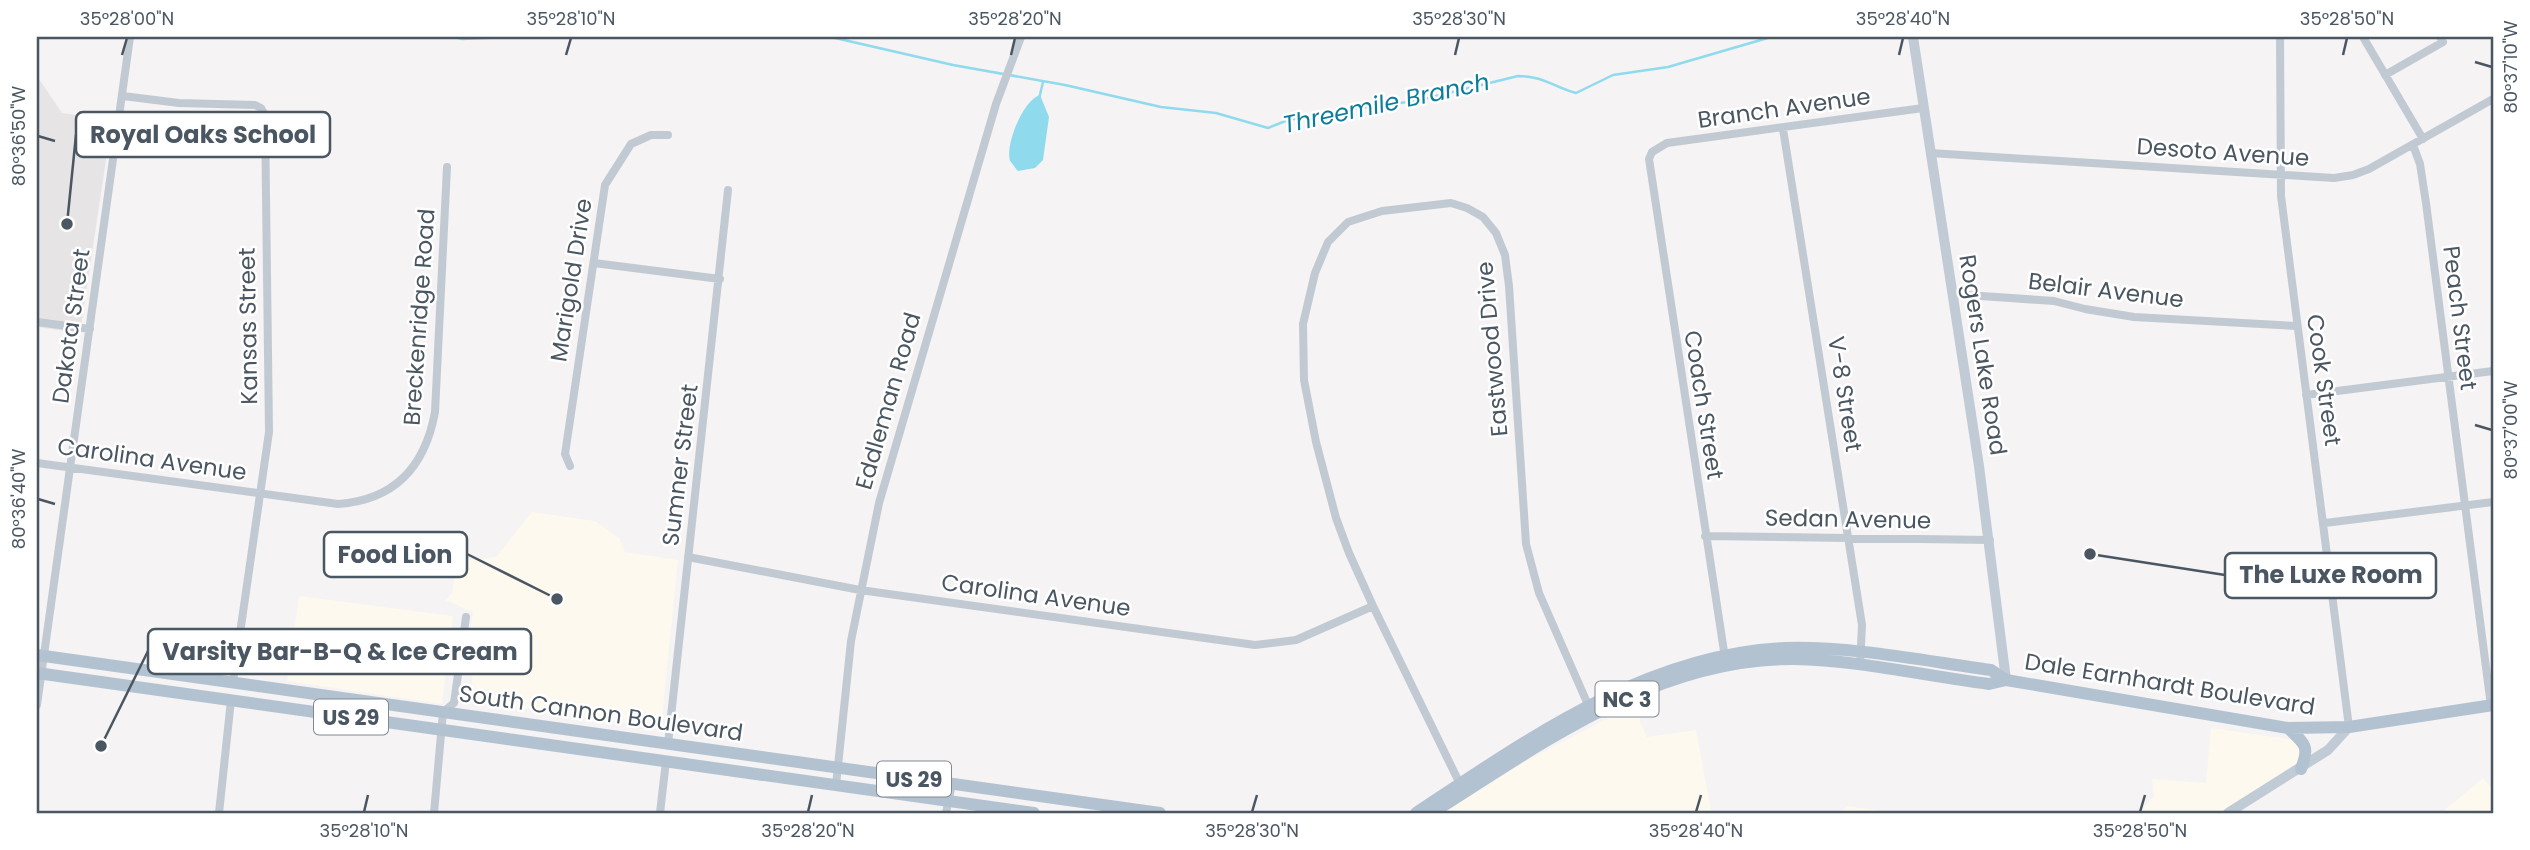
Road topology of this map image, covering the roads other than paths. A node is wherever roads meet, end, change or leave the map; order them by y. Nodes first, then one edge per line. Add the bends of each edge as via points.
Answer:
1 (130, 37) edge
2 (1021, 37) edge
3 (1913, 37) edge
4 (2280, 37) edge
5 (2363, 37) edge
6 (2440, 37) edge
7 (2385, 75) junction
8 (123, 96) junction
9 (2493, 99) edge
10 (1923, 108) junction
11 (1783, 129) junction
12 (668, 135) dead end
13 (2423, 139) junction
14 (2413, 145) junction
15 (1652, 152) joint
16 (1930, 153) junction
17 (447, 167) dead end
18 (2280, 175) junction
19 (729, 190) dead end
20 (594, 263) junction
21 (720, 279) junction
22 (1952, 294) junction
23 (37, 322) edge
24 (2298, 326) junction
25 (90, 329) junction
26 (2493, 371) edge
27 (2448, 376) junction
28 (2306, 395) junction
29 (37, 463) edge
30 (570, 466) dead end
31 (70, 467) junction
32 (261, 495) junction
33 (2493, 502) edge
34 (2465, 506) junction
35 (2325, 523) junction
36 (1705, 536) junction
37 (1848, 539) junction
38 (1990, 540) junction
39 (688, 557) junction
40 (860, 590) junction
41 (1373, 606) junction
42 (466, 617) dead end
43 (41, 655) edge
44 (1726, 659) junction
45 (1860, 659) junction
46 (39, 673) edge
47 (2006, 680) junction
48 (233, 682) junction
49 (231, 700) junction
50 (37, 705) edge
51 (2492, 706) edge
52 (1590, 710) junction
53 (443, 712) junction
54 (2350, 727) junction
55 (2288, 728) junction
56 (442, 730) junction
57 (668, 744) junction
58 (666, 761) junction
59 (838, 768) junction
60 (2301, 769) junction
61 (952, 784) junction
62 (1460, 784) junction
63 (836, 785) junction
64 (947, 807) edge
65 (219, 813) edge
66 (434, 813) edge
67 (660, 813) edge
68 (1034, 813) edge
69 (1160, 813) edge
70 (1416, 813) edge
71 (1432, 813) edge
72 (2228, 813) edge

1 - 8 street, Dakota Street
2 - 40 street, Eddleman Road via 996,104 897,436
3 - 10 main road, Rogers Lake Road
4 - 18 street, Cook Street
5 - 7 street
6 - 7 street via 2443,41
7 - 13 street
8 - 25 street, Dakota Street
8 - 32 street, Kansas Street via 255,105 265,115 269,420
9 - 13 street, Desoto Avenue
10 - 11 street, Branch Avenue
10 - 16 main road, Rogers Lake Road
11 - 15 street, Branch Avenue via 1667,143
11 - 37 street, V-8 Street
12 - 20 street, Marigold Drive via 651,135 631,144 605,185
13 - 14 street, Desoto Avenue
14 - 18 street, Desoto Avenue via 2353,175
14 - 27 street, Peach Street via 2426,203
15 - 36 street, Coach Street via 1649,172
16 - 18 street, Desoto Avenue
16 - 22 main road, Rogers Lake Road
17 - 32 street, Breckenridge Road via 435,412 426,447 398,483 371,498 338,504
18 - 24 street, Cook Street
19 - 21 street, Sumner Street
20 - 21 street
20 - 30 street, Marigold Drive via 565,454
21 - 39 street, Sumner Street
22 - 24 street, Belair Avenue via 2054,301 2134,317
22 - 38 main road, Rogers Lake Road
23 - 25 street
24 - 28 street, Cook Street
25 - 31 street, Dakota Street
26 - 27 street
27 - 28 street
27 - 34 street, Peach Street
28 - 35 street, Cook Street
29 - 31 street, Carolina Avenue
31 - 32 street, Carolina Avenue
31 - 43 street, Dakota Street
32 - 48 street, Kansas Street
33 - 34 street
34 - 35 street
34 - 51 street, Peach Street
35 - 54 street, Cook Street
36 - 37 street, Sedan Avenue
36 - 44 street, Coach Street
37 - 38 street, Sedan Avenue
37 - 45 street, V-8 Street via 1862,625
38 - 47 main road, Rogers Lake Road
39 - 40 street, Carolina Avenue
39 - 57 street, Sumner Street
40 - 41 street, Carolina Avenue via 1255,645 1296,640
40 - 59 street, Eddleman Road
41 - 52 street, Eastwood Drive via 1336,518 1316,442 1302,358 1310,290 1323,250 1348,222 1382,211 1459,205 1483,217 1505,255 1526,544 1539,593
41 - 62 street, Eastwood Drive
42 - 53 street via 454,703
43 - 46 street, Dakota Street
43 - 48 main road, South Cannon Boulevard / US 29
44 - 45 main road, Dale Earnhardt Boulevard / NC 3
44 - 52 main road, Dale Earnhardt Boulevard / NC 3
45 - 47 main road, Dale Earnhardt Boulevard / NC 3 via 1989,684
46 - 49 main road, South Cannon Boulevard / US 29
46 - 50 street, Dakota Street
47 - 55 main road, Dale Earnhardt Boulevard / NC 3
48 - 53 main road, South Cannon Boulevard / US 29
49 - 56 main road, South Cannon Boulevard / US 29
49 - 65 street
51 - 54 main road, Dale Earnhardt Boulevard / NC 3
52 - 62 main road, Dale Earnhardt Boulevard / NC 3 via 1531,738
52 - 71 main road, Dale Earnhardt Boulevard / NC 3
53 - 56 street
53 - 57 main road, South Cannon Boulevard / US 29
54 - 55 main road, Dale Earnhardt Boulevard / NC 3
54 - 60 main road
55 - 60 main road via 2305,743
56 - 58 main road, South Cannon Boulevard / US 29
56 - 66 street
57 - 59 main road, South Cannon Boulevard / US 29
58 - 63 main road, South Cannon Boulevard / US 29
58 - 67 street
59 - 61 main road, South Cannon Boulevard / US 29
59 - 63 street, Eddleman Road
60 - 72 main road
61 - 64 street
61 - 69 main road, South Cannon Boulevard / US 29
62 - 70 main road, Dale Earnhardt Boulevard / NC 3
63 - 64 main road, South Cannon Boulevard / US 29
64 - 68 main road, South Cannon Boulevard / US 29

